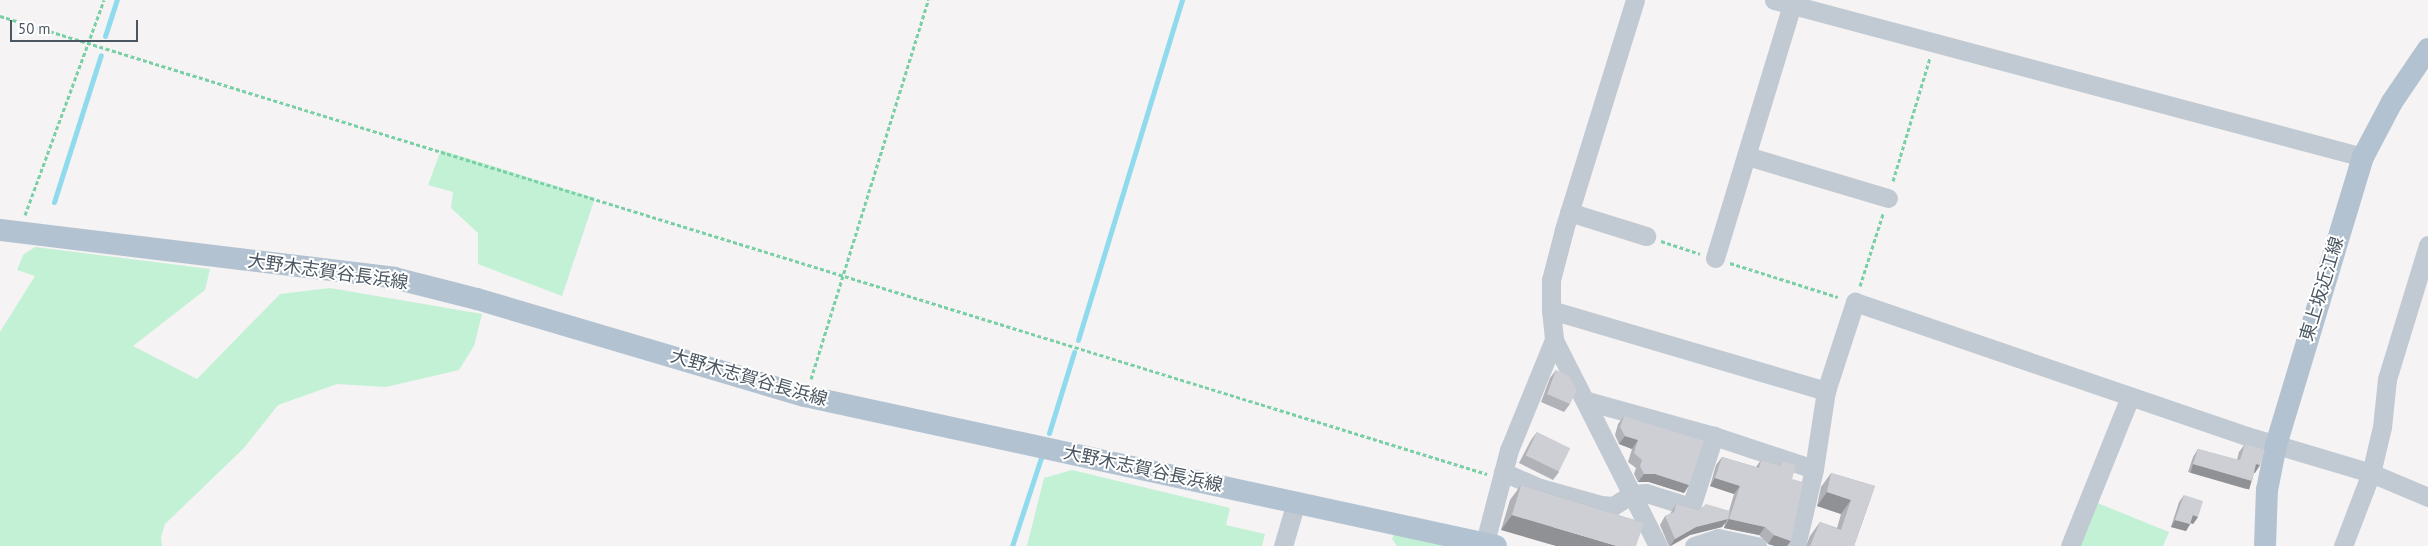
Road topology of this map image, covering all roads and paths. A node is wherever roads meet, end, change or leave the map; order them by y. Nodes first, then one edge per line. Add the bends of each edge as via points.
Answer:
1 (104, 0) edge
2 (928, 0) edge
3 (1635, 0) edge
4 (1774, 0) edge
5 (1792, 5) junction
6 (0, 16) edge
7 (1934, 43) junction
8 (90, 44) junction
9 (2428, 49) edge
10 (1747, 156) junction
11 (2363, 158) junction
12 (1888, 198) junction
13 (1570, 212) junction
14 (10, 231) edge
15 (1646, 236) joint
16 (2428, 244) edge
17 (1715, 258) junction
18 (2424, 272) edge
19 (843, 276) junction
20 (1855, 302) junction
21 (1552, 310) junction
22 (1554, 340) junction
23 (1826, 392) junction
24 (805, 396) junction
25 (2130, 397) junction
26 (1587, 401) junction
27 (1714, 436) junction
28 (2276, 445) junction
29 (1814, 469) junction
30 (2371, 473) junction
31 (1502, 476) junction
32 (1632, 494) junction
33 (2428, 497) edge
34 (1296, 502) junction
35 (1490, 544) edge
36 (1283, 546) edge
37 (1658, 546) edge
38 (1694, 546) edge
39 (1757, 546) edge
40 (1796, 546) edge
41 (2070, 546) edge
42 (2265, 546) edge
43 (2343, 546) edge

1 - 8 path
2 - 19 path
3 - 13 street
4 - 5 street
5 - 7 street
5 - 10 street
6 - 8 path
7 - 11 street
7 - 12 path
8 - 14 path
8 - 19 path
9 - 11 main road, 東上坂近江線 via 2392,102
10 - 12 street
10 - 17 street
11 - 28 main road, 東上坂近江線
12 - 20 path
13 - 15 street
13 - 21 street via 1551,280
14 - 24 main road, 大野木志賀谷長浜線 via 394,278 477,298
15 - 17 path
16 - 18 street
17 - 20 path
18 - 30 street via 2387,378 2382,427
19 - 24 path
19 - 31 path
20 - 23 street
20 - 25 street
21 - 22 street
21 - 23 street
22 - 26 street
22 - 31 street via 1509,450
23 - 29 street
24 - 34 main road, 大野木志賀谷長浜線
25 - 28 street
25 - 41 street
26 - 27 street
26 - 32 street
27 - 29 street
27 - 32 street via 1692,507 1646,493
28 - 30 street
28 - 42 main road, 東上坂近江線 via 2267,490
29 - 40 street
30 - 33 street
30 - 43 street
31 - 32 street via 1601,505 1613,506
31 - 35 street
32 - 37 street
34 - 35 main road, 大野木志賀谷長浜線
34 - 36 street
38 - 39 street via 1718,538

